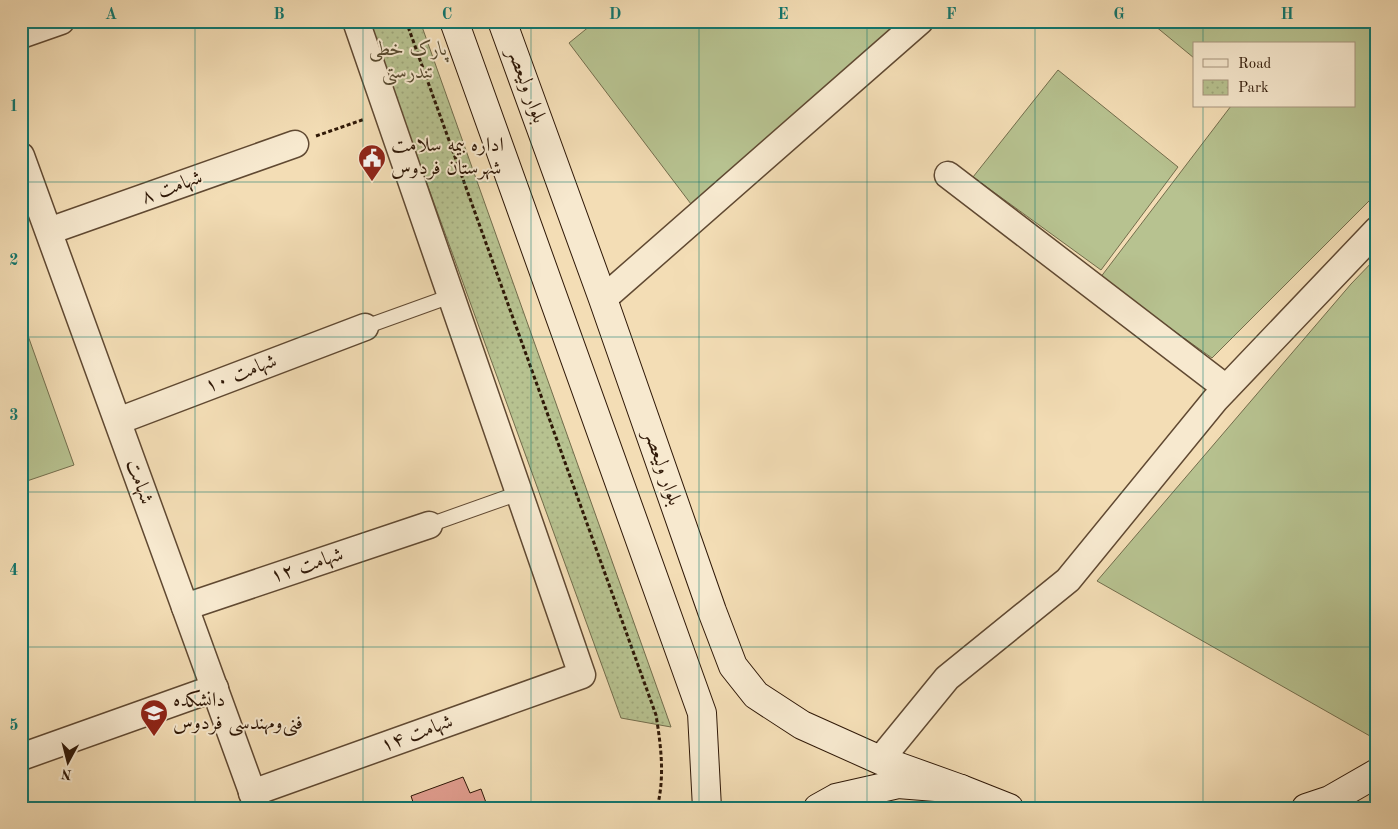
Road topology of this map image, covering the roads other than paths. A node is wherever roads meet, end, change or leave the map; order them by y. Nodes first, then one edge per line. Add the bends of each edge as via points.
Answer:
1 (61, 21) edge
2 (356, 21) edge
3 (454, 21) edge
4 (502, 21) edge
5 (920, 21) edge
6 (21, 35) edge
7 (294, 144) road end
8 (21, 156) edge
9 (948, 175) dead end
10 (1377, 230) edge
11 (49, 231) junction
12 (451, 296) junction
13 (603, 299) junction
14 (365, 327) joint
15 (1226, 388) junction
16 (118, 422) junction
17 (520, 493) junction
18 (428, 525) joint
19 (185, 606) junction
20 (215, 688) junction
21 (21, 757) edge
22 (880, 760) junction
23 (1377, 773) edge
24 (961, 789) junction
25 (255, 800) edge
26 (707, 808) edge
27 (818, 808) edge
28 (1009, 808) edge
29 (1306, 808) edge

1 - 6 street
2 - 12 street
3 - 26 main road via 702,714
4 - 13 main road, بلوار ولیعصر
5 - 13 street
7 - 11 street, شهامت ۸
8 - 11 street, شهامت
9 - 15 street
10 - 15 street
11 - 16 street, شهامت
12 - 14 lane
12 - 17 street
13 - 22 main road, بلوار ولیعصر via 734,666 756,695 794,720
14 - 16 street, شهامت ۱۰
15 - 22 street via 1068,580 947,678
16 - 19 street, شهامت
17 - 18 lane
17 - 25 street, شهامت ۱۴ via 582,675
18 - 19 street, شهامت ۱۲
19 - 20 street, شهامت
20 - 21 street
20 - 25 street, شهامت
22 - 24 main road, بلوار ولیعصر
23 - 29 main road via 1330,800
24 - 27 main road via 898,784 836,798
24 - 28 main road, بلوار ولیعصر

